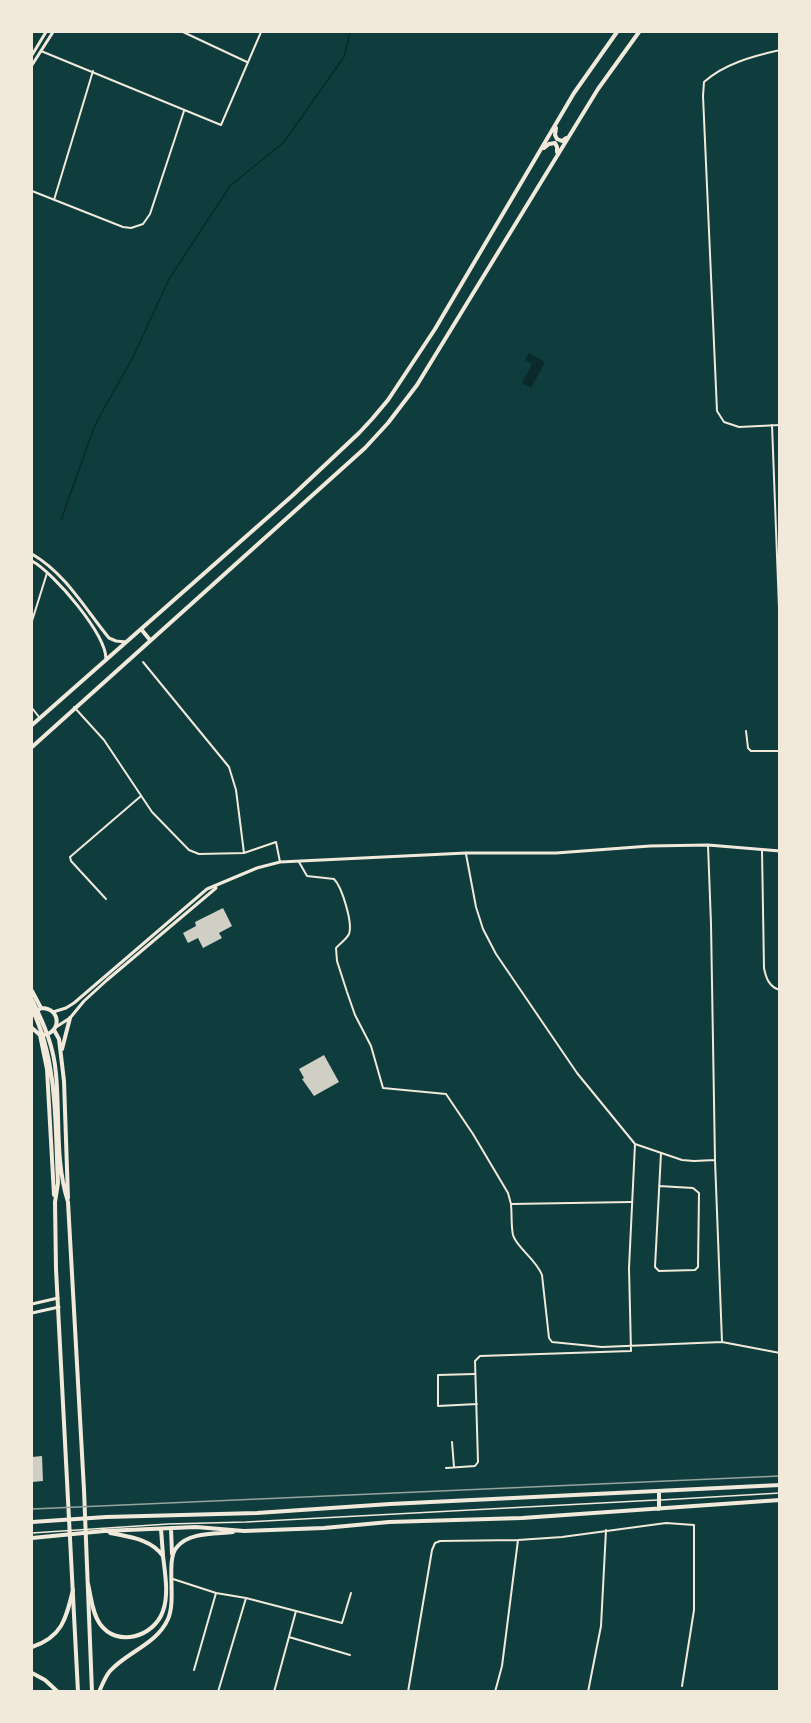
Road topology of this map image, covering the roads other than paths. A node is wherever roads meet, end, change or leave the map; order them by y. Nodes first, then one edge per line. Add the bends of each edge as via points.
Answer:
1 (46, 32) edge
2 (53, 32) edge
3 (183, 32) edge
4 (261, 32) edge
5 (617, 32) edge
6 (639, 32) edge
7 (780, 50) edge
8 (41, 51) junction
9 (32, 55) edge
10 (247, 62) junction
11 (32, 65) edge
12 (93, 71) junction
13 (184, 110) junction
14 (556, 124) junction
15 (572, 132) junction
16 (539, 154) junction
17 (553, 162) junction
18 (32, 191) edge
19 (54, 200) junction
20 (772, 425) junction
21 (780, 425) edge
22 (32, 554) edge
23 (32, 561) edge
24 (47, 573) junction
25 (778, 577) edge
26 (32, 621) edge
27 (141, 629) junction
28 (780, 634) edge
29 (150, 640) junction
30 (126, 642) junction
31 (106, 659) junction
32 (143, 662) dead end
33 (75, 707) junction
34 (32, 708) edge
35 (39, 717) junction
36 (32, 725) edge
37 (746, 731) dead end
38 (32, 747) edge
39 (780, 751) edge
40 (141, 796) junction
41 (708, 845) junction
42 (762, 849) junction
43 (780, 851) edge
44 (244, 853) junction
45 (466, 853) junction
46 (299, 861) junction
47 (280, 862) junction
48 (217, 886) junction
49 (106, 899) dead end
50 (780, 990) edge
51 (32, 991) edge
52 (32, 1000) edge
53 (41, 1008) junction
54 (53, 1012) junction
55 (32, 1013) edge
56 (70, 1018) junction
57 (32, 1028) edge
58 (55, 1029) junction
59 (40, 1035) junction
60 (61, 1053) junction
61 (64, 1082) junction
62 (48, 1083) junction
63 (635, 1144) junction
64 (661, 1153) junction
65 (715, 1160) junction
66 (60, 1183) junction
67 (659, 1186) junction
68 (55, 1202) junction
69 (68, 1202) junction
70 (631, 1202) junction
71 (511, 1204) junction
72 (58, 1298) junction
73 (32, 1304) edge
74 (59, 1308) junction
75 (32, 1313) edge
76 (722, 1342) junction
77 (631, 1345) junction
78 (780, 1353) edge
79 (474, 1374) junction
80 (477, 1404) junction
81 (452, 1442) dead end
82 (454, 1467) junction
83 (446, 1468) dead end
84 (780, 1485) edge
85 (659, 1491) junction
86 (780, 1493) edge
87 (659, 1500) junction
88 (780, 1500) edge
89 (660, 1509) junction
90 (32, 1522) edge
91 (171, 1528) junction
92 (161, 1529) junction
93 (606, 1530) junction
94 (104, 1531) junction
95 (244, 1531) junction
96 (32, 1533) edge
97 (32, 1538) edge
98 (518, 1540) junction
99 (172, 1555) junction
100 (163, 1556) junction
101 (173, 1580) junction
102 (88, 1584) junction
103 (73, 1590) junction
104 (216, 1593) junction
105 (351, 1593) dead end
106 (246, 1598) junction
107 (296, 1611) junction
108 (289, 1637) junction
109 (32, 1647) edge
110 (350, 1655) dead end
111 (194, 1670) dead end
112 (32, 1672) edge
113 (682, 1686) dead end
114 (58, 1692) edge
115 (78, 1692) edge
116 (92, 1692) edge
117 (99, 1692) edge
118 (218, 1692) edge
119 (274, 1692) edge
120 (408, 1692) edge
121 (495, 1692) edge
122 (588, 1692) edge

1 - 9 street
2 - 8 street
3 - 10 street
4 - 10 street
5 - 14 main road
6 - 15 main road
7 - 20 street via 717,71 704,82 703,96 717,411 724,422 739,427
8 - 11 street
8 - 12 street
10 - 13 street via 221,125
12 - 13 street
12 - 19 street
13 - 19 street via 150,214 143,224 123,227
14 - 15 main road via 555,135 559,140
14 - 16 main road
15 - 17 main road
16 - 17 main road via 555,143
16 - 27 main road via 435,329 372,419 292,496
17 - 29 main road via 430,365 388,423
18 - 19 street
20 - 21 street
20 - 25 street
22 - 30 street via 69,586 109,638
23 - 24 street
24 - 26 street
24 - 31 street via 68,592 105,648
25 - 28 street
27 - 29 main road
27 - 30 main road
29 - 33 main road
30 - 31 main road
31 - 35 main road
32 - 44 street via 229,767
33 - 38 main road
33 - 40 street via 104,740
34 - 35 street
35 - 36 main road
37 - 39 street via 751,751
40 - 44 street via 189,850 199,854
40 - 49 street via 70,857
41 - 42 street
41 - 45 street
41 - 65 street
42 - 43 street
42 - 50 street via 764,968 767,981
44 - 47 street via 276,842
45 - 46 street
45 - 63 street via 476,907 496,954 557,1046
46 - 47 street
46 - 71 street via 307,876 334,879 339,885 350,927 335,954 383,1088 446,1094 508,1193
47 - 48 street
48 - 54 street via 207,889 74,1003
48 - 56 street via 93,992
51 - 53 main road
52 - 66 main road via 50,1039 55,1063
53 - 54 main road
53 - 55 main road
54 - 58 main road via 57,1019
55 - 66 main road via 47,1046
56 - 58 street
56 - 60 main road
57 - 59 main road
58 - 59 main road
58 - 60 main road
59 - 62 main road
60 - 61 main road
61 - 62 main road via 57,1078
61 - 69 main road
62 - 68 main road
63 - 64 street
63 - 70 street
64 - 65 street via 694,1161
64 - 67 street
65 - 76 street
66 - 68 main road
66 - 69 main road
67 - 67 street via 655,1267 659,1271 695,1270 699,1193 693,1188
68 - 72 main road
69 - 102 main road
70 - 71 street
70 - 77 street
71 - 77 street via 515,1240 542,1275 552,1342 602,1347
72 - 73 street
72 - 74 main road
74 - 75 street
74 - 103 main road
76 - 77 street
76 - 78 street
77 - 79 street via 631,1351 480,1356 475,1361
79 - 80 street
79 - 80 street via 438,1375 438,1406
80 - 82 street via 478,1462 474,1466
81 - 82 street
82 - 83 street
84 - 85 main road
85 - 87 main road
85 - 90 main road
86 - 87 lane
87 - 89 main road
87 - 96 lane
88 - 89 main road
89 - 95 main road
91 - 92 main road
91 - 95 main road
91 - 99 main road
92 - 94 main road
92 - 100 main road
93 - 98 street
93 - 113 street via 666,1523 694,1525 694,1610
93 - 122 street via 601,1626
94 - 97 main road
94 - 100 main road via 137,1538
95 - 99 main road via 189,1537
98 - 120 street via 435,1543
98 - 121 street via 502,1666
99 - 101 main road
100 - 102 main road via 163,1611 154,1626 141,1635 124,1638 111,1634 100,1624
101 - 104 street
101 - 117 main road via 169,1618 146,1644 110,1671
102 - 116 main road
103 - 109 main road via 66,1617 56,1634
103 - 115 main road
104 - 106 street
104 - 111 street
105 - 107 street via 342,1623
106 - 107 street
106 - 118 street
107 - 108 street
108 - 110 street
108 - 119 street
112 - 114 main road

